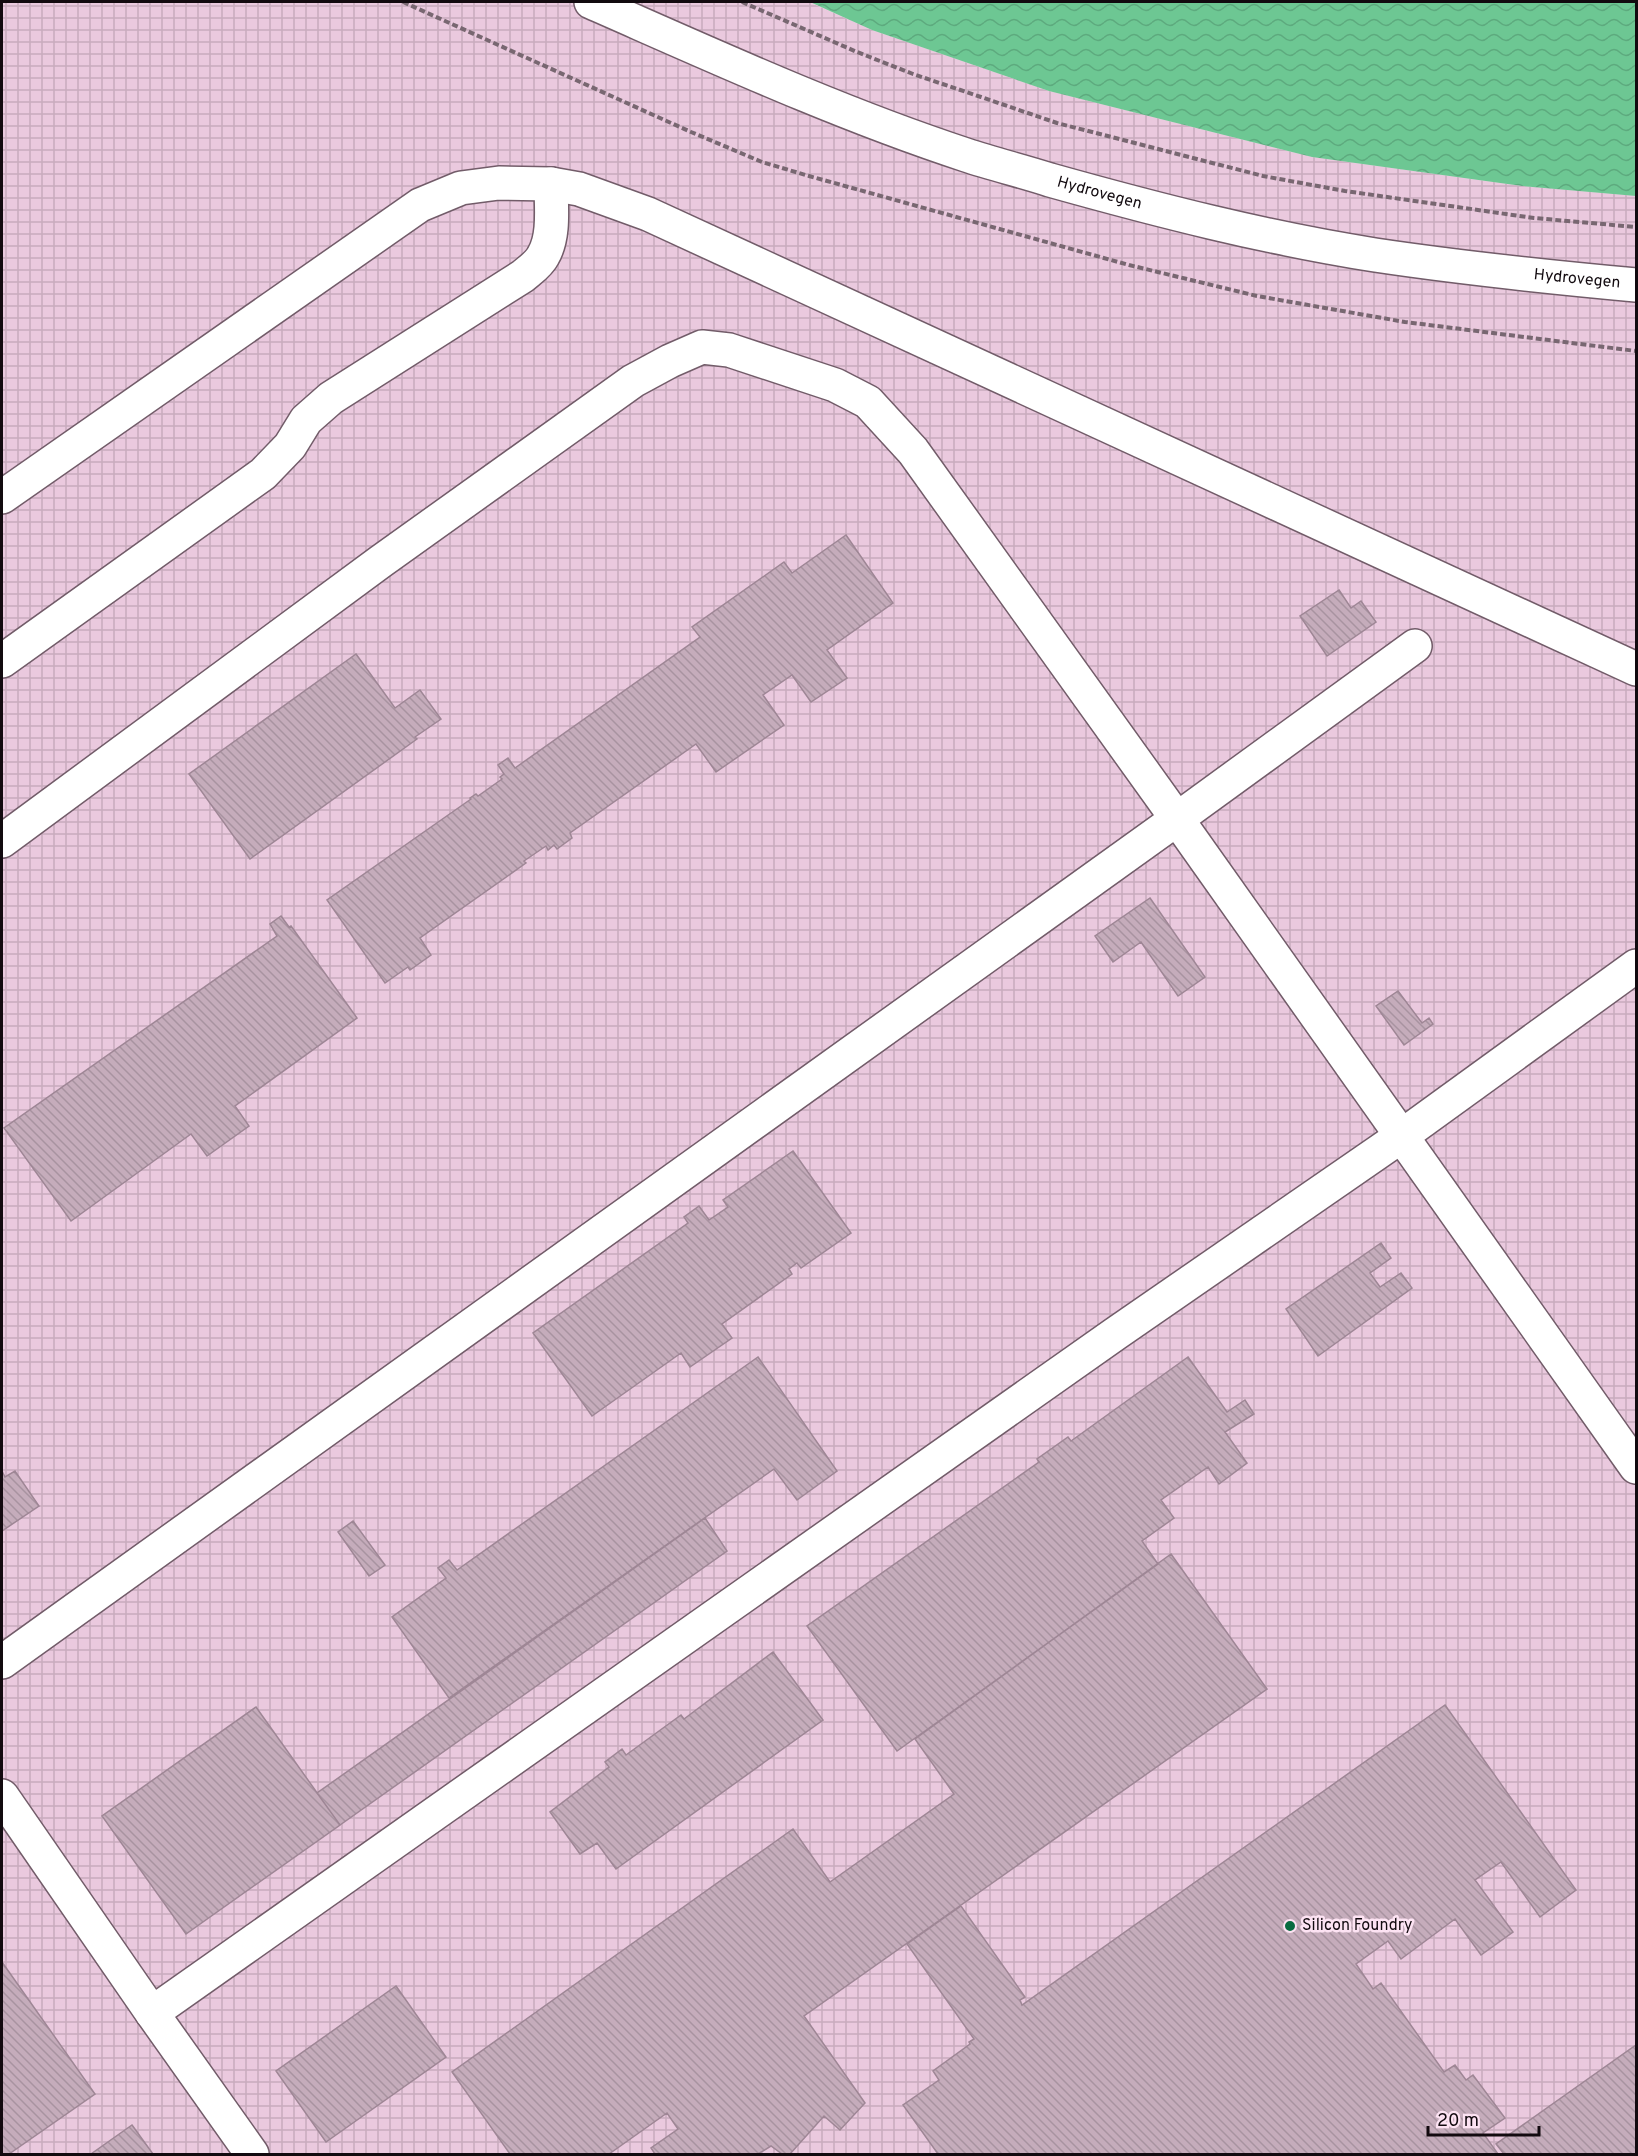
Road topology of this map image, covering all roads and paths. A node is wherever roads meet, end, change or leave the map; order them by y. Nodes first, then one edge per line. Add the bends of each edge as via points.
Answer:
1 (403, 2) edge
2 (591, 2) edge
3 (742, 2) edge
4 (551, 184) junction
5 (1636, 227) edge
6 (1636, 285) edge
7 (1636, 351) edge
8 (2, 497) edge
9 (1415, 646) dead end
10 (2, 661) edge
11 (1636, 669) edge
12 (1177, 819) junction
13 (2, 841) edge
14 (1636, 966) edge
15 (1403, 1135) junction
16 (1636, 1467) edge
17 (2, 1662) edge
18 (2, 1796) edge
19 (152, 2013) junction
20 (252, 2154) edge

1 - 7 path via 691,132 762,162 809,176 1257,296 1406,322
2 - 6 street, Hydrovegen via 874,121 966,155 1108,196 1233,227 1374,255 1530,276
3 - 5 path via 913,74 1046,119 1263,176 1534,218
4 - 8 street via 499,183 461,188 420,205
4 - 10 street via 547,249 523,276 331,398 306,420 291,446 263,474
4 - 11 street via 579,189 648,214
9 - 12 street
12 - 13 street via 914,451 868,402 835,385 729,350 702,347 633,381
12 - 15 street
12 - 17 street
14 - 15 street
15 - 16 street
15 - 19 street
18 - 19 street
19 - 20 street

